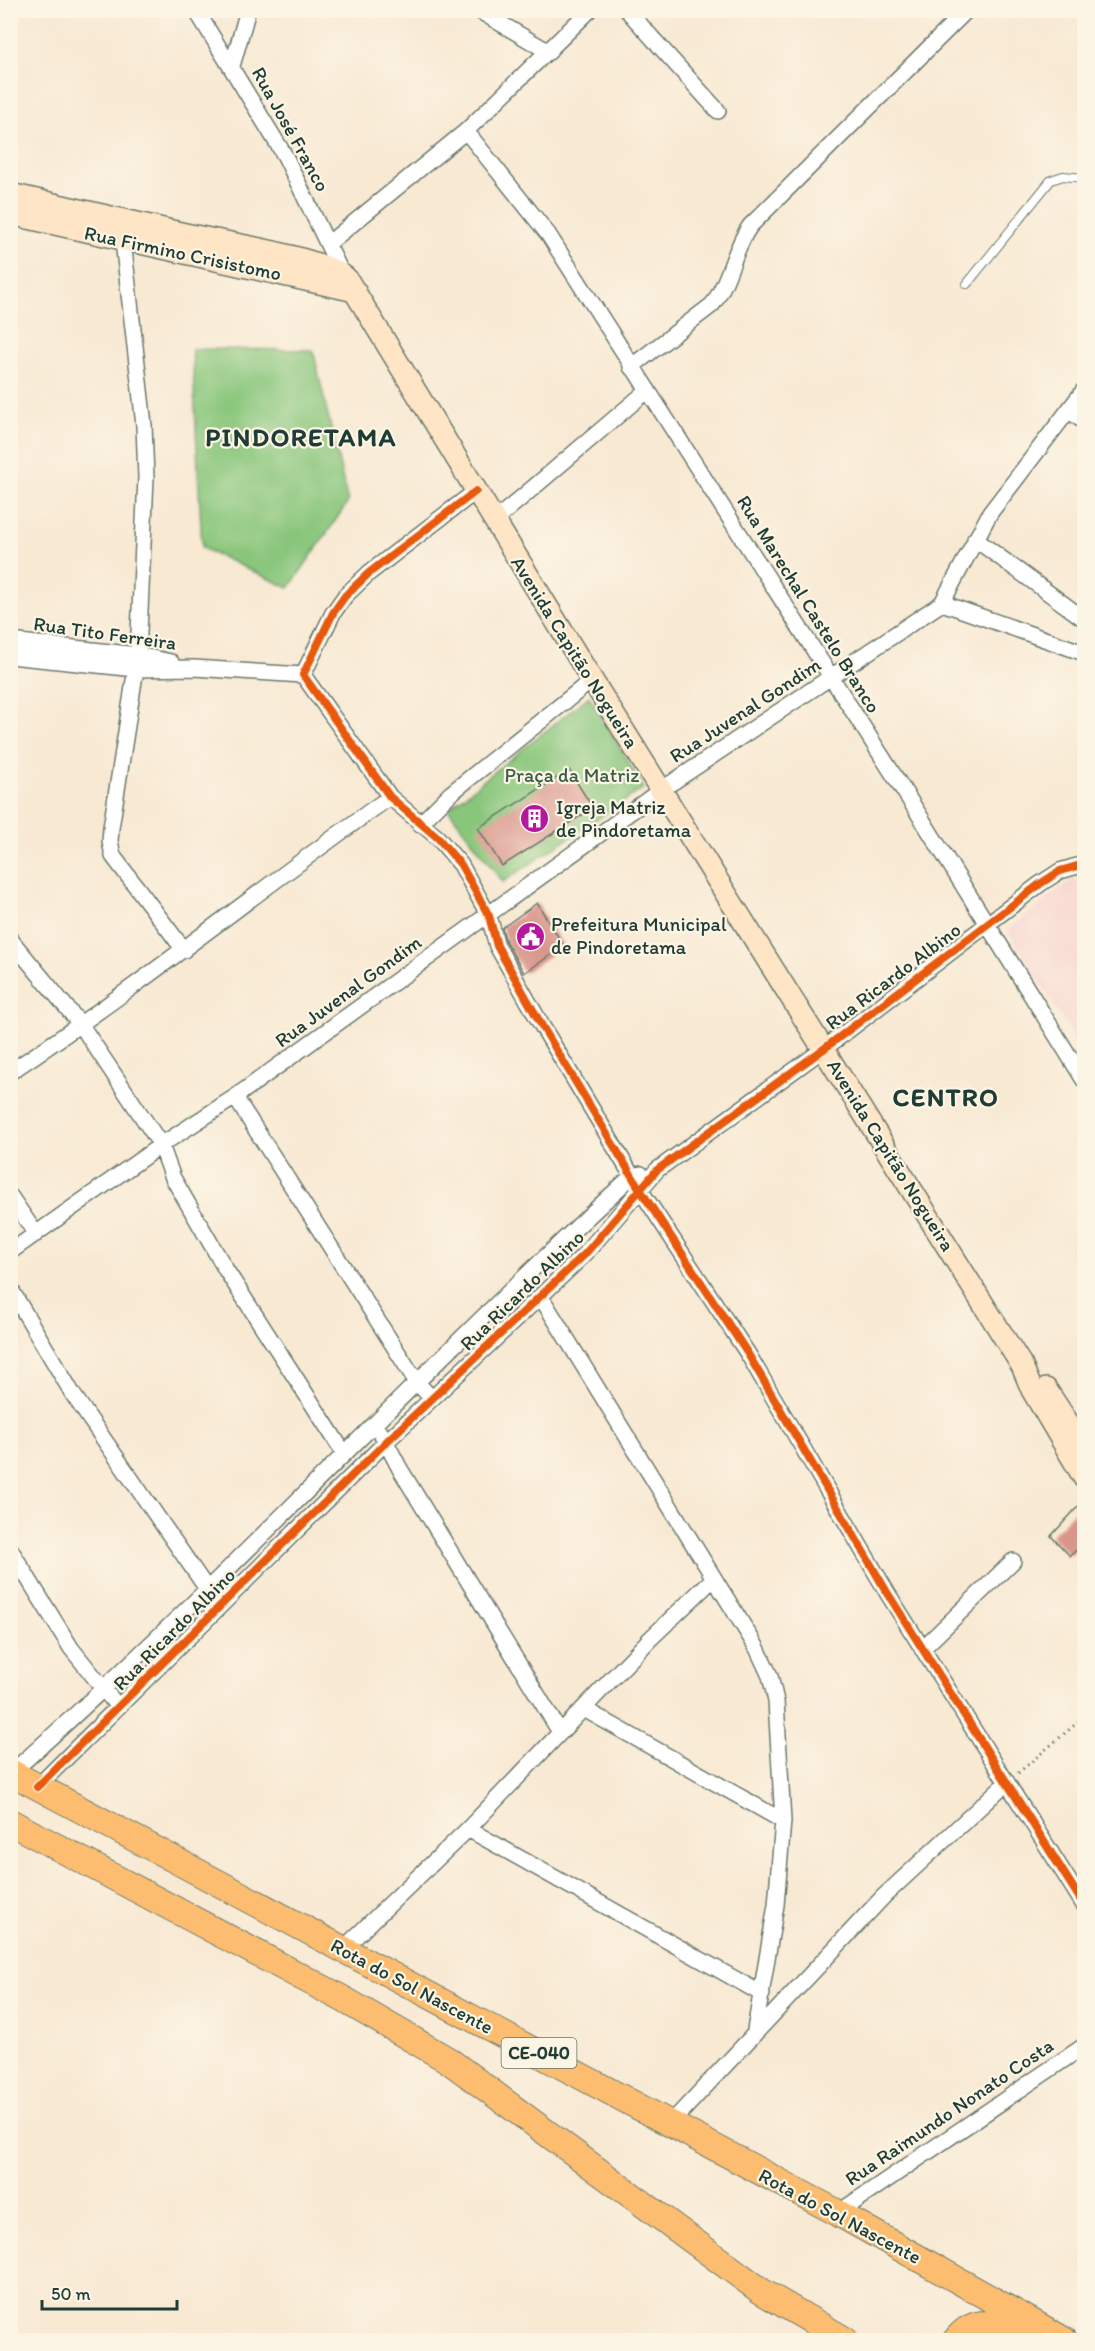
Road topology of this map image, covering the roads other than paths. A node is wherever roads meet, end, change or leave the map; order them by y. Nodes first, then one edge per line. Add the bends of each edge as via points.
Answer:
1 (196, 10) edge
2 (248, 10) edge
3 (478, 10) edge
4 (590, 10) edge
5 (627, 10) edge
6 (967, 10) edge
7 (549, 52) junction
8 (232, 66) junction
9 (718, 111) dead end
10 (466, 131) junction
11 (1084, 178) edge
12 (10, 194) edge
13 (10, 214) edge
14 (123, 241) junction
15 (329, 243) junction
16 (341, 272) junction
17 (968, 284) dead end
18 (355, 291) junction
19 (631, 367) junction
20 (648, 390) junction
21 (1084, 390) edge
22 (1069, 410) junction
23 (1084, 422) edge
24 (476, 491) junction
25 (494, 521) junction
26 (975, 539) junction
27 (942, 603) junction
28 (1084, 619) edge
29 (10, 641) edge
30 (1084, 653) edge
31 (10, 656) edge
32 (137, 662) junction
33 (303, 675) junction
34 (831, 679) junction
35 (592, 680) junction
36 (662, 790) junction
37 (390, 797) junction
38 (420, 824) junction
39 (1078, 865) edge
40 (489, 916) junction
41 (987, 926) junction
42 (10, 939) edge
43 (184, 950) junction
44 (81, 1025) junction
45 (825, 1048) junction
46 (10, 1072) edge
47 (1084, 1080) edge
48 (236, 1097) junction
49 (161, 1145) junction
50 (657, 1170) junction
51 (632, 1176) junction
52 (641, 1191) junction
53 (10, 1196) edge
54 (36, 1233) junction
55 (10, 1252) edge
56 (10, 1288) edge
57 (541, 1297) junction
58 (1022, 1366) junction
59 (416, 1381) junction
60 (432, 1399) junction
61 (375, 1423) junction
62 (386, 1442) junction
63 (1084, 1447) edge
64 (344, 1453) junction
65 (1084, 1478) edge
66 (282, 1515) junction
67 (298, 1529) junction
68 (10, 1549) edge
69 (1013, 1561) dead end
70 (713, 1579) junction
71 (207, 1589) junction
72 (922, 1649) junction
73 (104, 1690) junction
74 (118, 1707) junction
75 (584, 1709) junction
76 (560, 1732) junction
77 (11, 1772) edge
78 (1007, 1782) junction
79 (37, 1787) junction
80 (783, 1821) junction
81 (10, 1822) edge
82 (468, 1829) junction
83 (1084, 1905) edge
84 (343, 1949) junction
85 (762, 1994) junction
86 (755, 2030) junction
87 (1084, 2046) edge
88 (670, 2124) junction
89 (838, 2213) junction
90 (845, 2340) edge
91 (956, 2340) edge
92 (1035, 2340) edge
93 (1064, 2340) edge

1 - 8 street, Rua José Franco
2 - 8 street
3 - 7 street
4 - 7 street
5 - 9 street
6 - 19 street via 750,225 712,305
7 - 10 street
8 - 15 street, Rua José Franco via 285,156
10 - 15 street
10 - 19 street, Rua Marechal Castelo Branco via 548,234
11 - 17 lane via 1063,176 1051,180
12 - 16 main road, Rua Firmino Crisistomo
13 - 14 main road, Rua Firmino Crisistomo
14 - 18 main road, Rua Firmino Crisistomo
14 - 32 street via 144,425 146,478
15 - 16 street, Rua José Franco
16 - 18 main road, Avenida Capitão Nogueira
18 - 24 main road, Avenida Capitão Nogueira
19 - 20 street, Rua Marechal Castelo Branco
20 - 25 street
20 - 34 street, Rua Marechal Castelo Branco
21 - 22 street, Rua Juvenal Gondim
22 - 23 street
22 - 26 street, Rua Juvenal Gondim via 990,513
24 - 25 main road, Avenida Capitão Nogueira
24 - 33 street via 345,596
25 - 35 main road, Avenida Capitão Nogueira
26 - 27 street, Rua Juvenal Gondim
26 - 28 street
27 - 30 street
27 - 34 street, Rua Juvenal Gondim
29 - 32 street, Rua Tito Ferreira
31 - 32 street, Rua Tito Ferreira
32 - 33 street, Rua Tito Ferreira
32 - 43 street via 110,848
33 - 37 street
34 - 36 street, Rua Juvenal Gondim
34 - 41 street, Rua Marechal Castelo Branco
35 - 36 main road, Avenida Capitão Nogueira
35 - 38 street via 445,798
36 - 40 street, Rua Juvenal Gondim
36 - 45 main road, Avenida Capitão Nogueira
37 - 38 street
37 - 43 street via 296,863
38 - 40 street via 461,865
39 - 41 street, Rua Ricardo Albino via 1040,884
40 - 48 street, Rua Juvenal Gondim
40 - 51 street via 497,945 536,1016
41 - 45 street, Rua Ricardo Albino
41 - 47 street, Rua Marechal Castelo Branco
42 - 44 street
43 - 44 street
44 - 46 street
44 - 49 street
45 - 50 street, Rua Ricardo Albino
45 - 58 main road, Avenida Capitão Nogueira
48 - 49 street, Rua Juvenal Gondim
48 - 59 street
49 - 54 street, Rua Juvenal Gondim
49 - 64 street via 173,1178 226,1270
50 - 51 street, Rua Ricardo Albino
50 - 52 street, Rua Ricardo Albino
51 - 52 street
51 - 59 street, Rua Ricardo Albino
52 - 57 street, Rua Ricardo Albino
52 - 72 street via 748,1354
53 - 54 street
54 - 55 street, Rua Juvenal Gondim
56 - 71 street via 74,1396
57 - 60 street, Rua Ricardo Albino
57 - 70 street
58 - 63 main road, Avenida Capitão Nogueira via 1043,1386
58 - 65 main road, Avenida Capitão Nogueira
59 - 60 street
59 - 61 street, Rua Ricardo Albino
60 - 62 street, Rua Ricardo Albino
61 - 62 street
61 - 64 street, Rua Ricardo Albino
62 - 67 street, Rua Ricardo Albino
62 - 76 street
64 - 66 street, Rua Ricardo Albino
66 - 67 street
66 - 71 street, Rua Ricardo Albino
67 - 74 street, Rua Ricardo Albino
68 - 73 street via 71,1648
69 - 72 street
70 - 75 street
70 - 80 street via 757,1648 774,1688
71 - 73 street, Rua Ricardo Albino
72 - 78 street
73 - 74 street
73 - 77 street, Rua Ricardo Albino
74 - 79 street, Rua Ricardo Albino
75 - 76 street
75 - 80 street
76 - 82 street
77 - 79 highway, Rota do Sol Nascente / CE-040
78 - 83 street
78 - 86 street via 884,1896
79 - 84 highway, Rota do Sol Nascente / CE-040
80 - 85 street via 776,1905
81 - 90 highway, CE-040 via 343,1999 448,2060 761,2291
82 - 84 street
82 - 85 street
84 - 88 highway, Rota do Sol Nascente / CE-040
85 - 86 street
86 - 88 street
87 - 89 street, Rua Raimundo Nonato Costa
88 - 89 highway, Rota do Sol Nascente / CE-040
89 - 93 highway, Rota do Sol Nascente / CE-040
91 - 92 highway via 970,2327 991,2323

